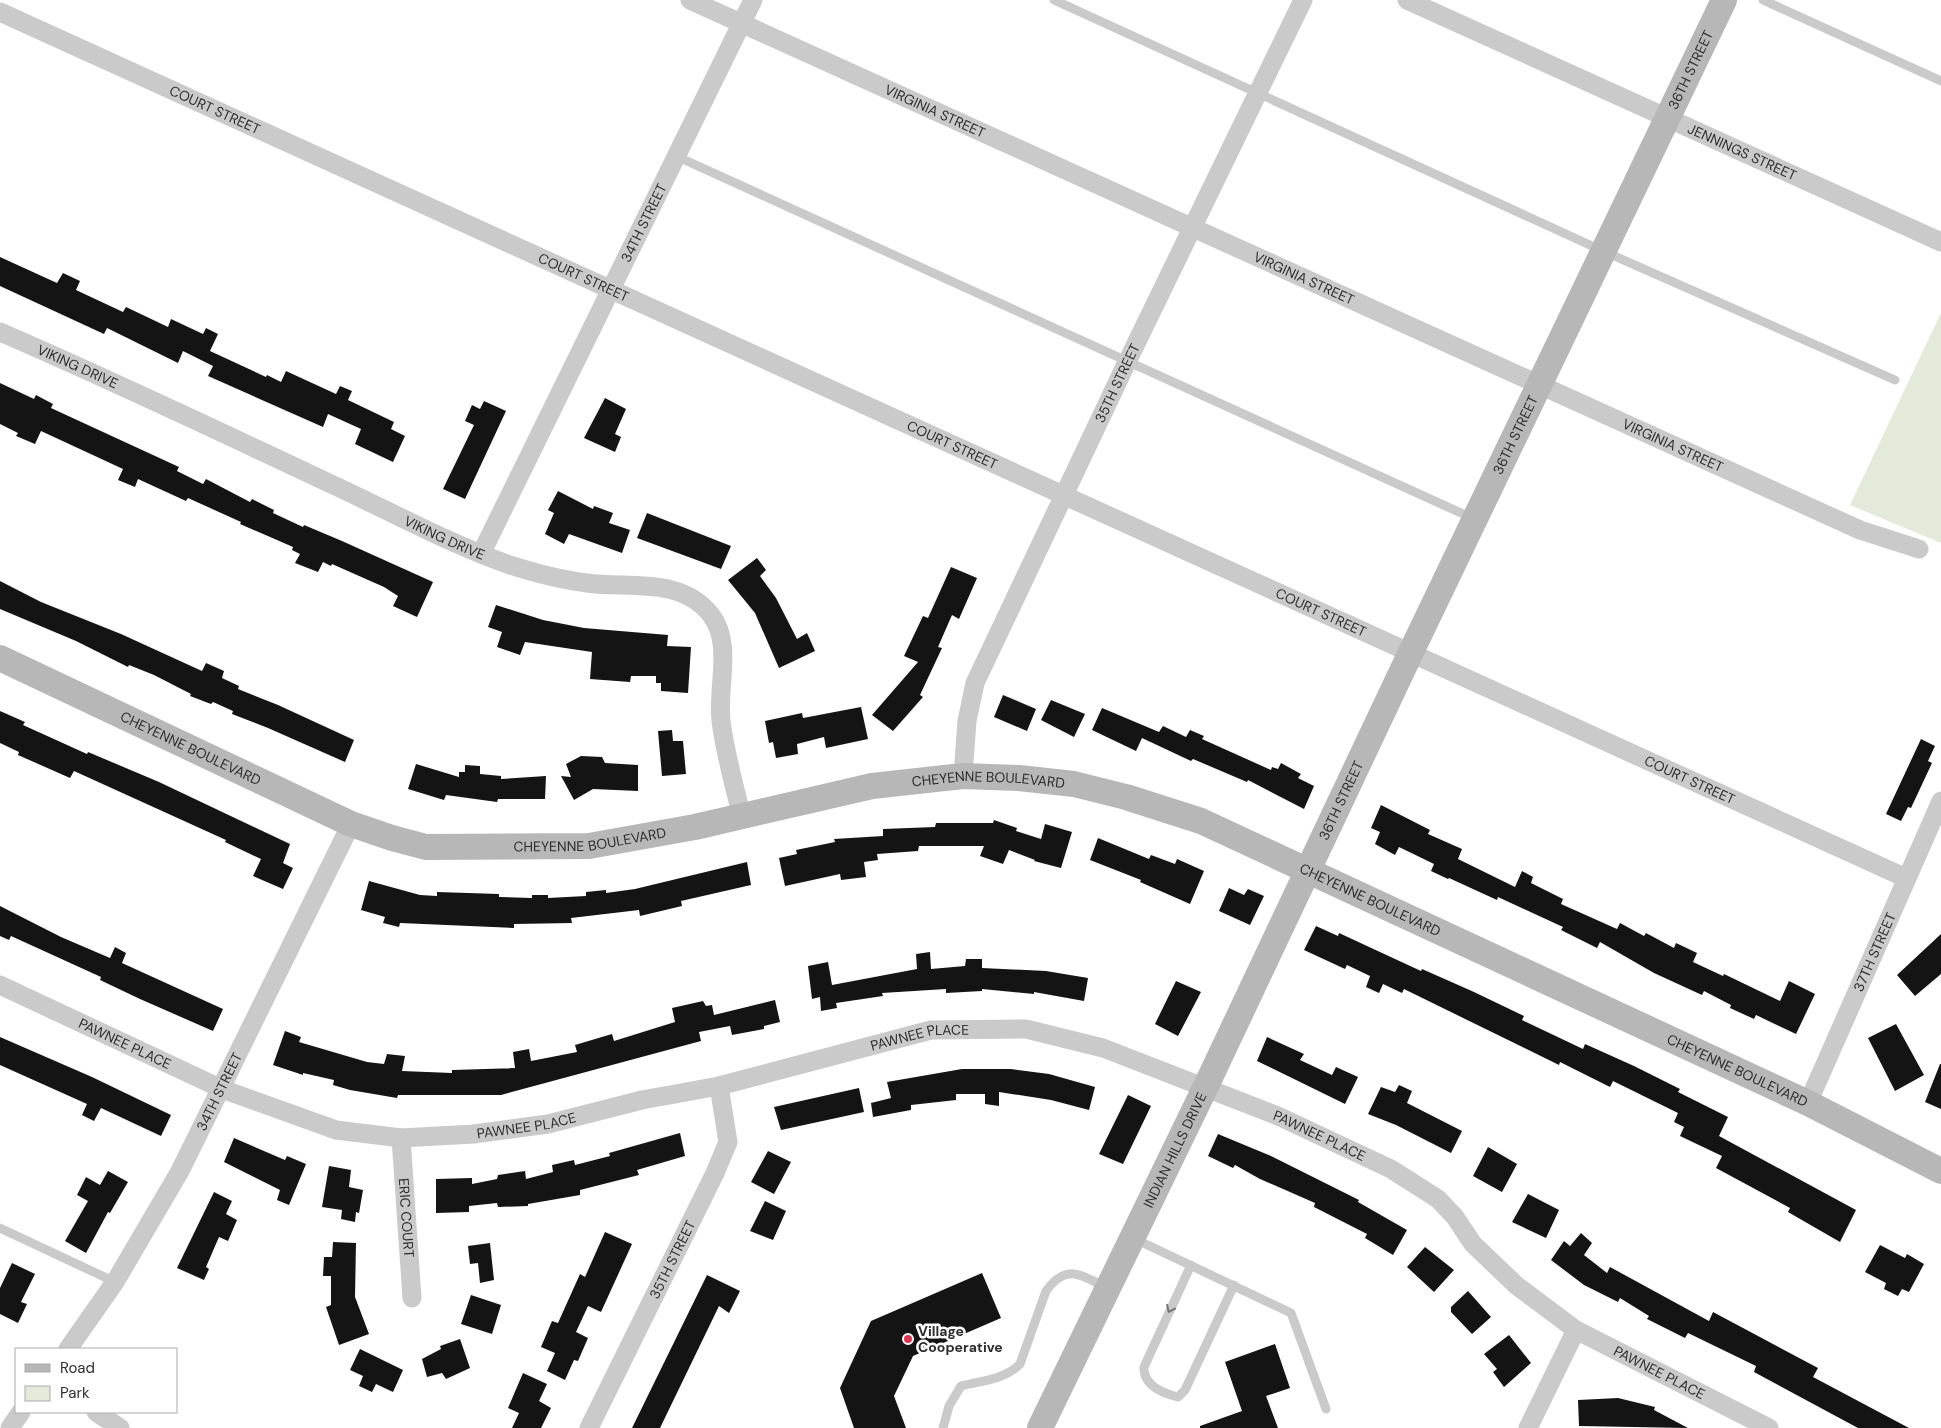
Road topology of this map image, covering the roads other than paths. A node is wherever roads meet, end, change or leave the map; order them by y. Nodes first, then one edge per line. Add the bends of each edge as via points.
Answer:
1 (690, 0) edge
2 (754, 0) edge
3 (1054, 0) edge
4 (1303, 0) edge
5 (1407, 0) edge
6 (1724, 0) edge
7 (1763, 0) edge
8 (0, 12) edge
9 (742, 24) junction
10 (1941, 81) edge
11 (1258, 94) junction
12 (1667, 119) junction
13 (676, 156) junction
14 (1192, 227) junction
15 (1941, 242) edge
16 (1603, 251) junction
17 (612, 289) junction
18 (0, 332) edge
19 (1128, 360) junction
20 (1895, 380) dead end
21 (1538, 386) junction
22 (1063, 495) junction
23 (1474, 519) junction
24 (1919, 549) dead end
25 (481, 554) junction
26 (1411, 652) junction
27 (0, 658) edge
28 (963, 776) junction
29 (1941, 801) edge
30 (742, 817) junction
31 (351, 824) junction
32 (1307, 870) junction
33 (1906, 878) junction
34 (0, 985) edge
35 (719, 1086) junction
36 (1206, 1086) junction
37 (222, 1089) junction
38 (1808, 1103) junction
39 (401, 1138) junction
40 (1941, 1171) edge
41 (0, 1228) edge
42 (1133, 1237) junction
43 (1191, 1265) junction
44 (115, 1282) junction
45 (1234, 1285) junction
46 (1108, 1289) junction
47 (412, 1298) dead end
48 (1576, 1330) junction
49 (69, 1348) edge
50 (1326, 1409) dead end
51 (20, 1413) edge
52 (98, 1413) edge
53 (10, 1428) edge
54 (120, 1428) edge
55 (588, 1428) edge
56 (943, 1428) edge
57 (1040, 1428) edge
58 (1528, 1428) edge
59 (1769, 1428) edge

1 - 9 street, VIRGINIA STREET
2 - 9 street, 34TH STREET
3 - 11 lane
4 - 11 street, 35TH STREET
5 - 12 street, JENNINGS STREET
6 - 12 street, 36TH STREET
7 - 10 lane
8 - 17 street, COURT STREET
9 - 13 street, 34TH STREET
9 - 14 street, VIRGINIA STREET
11 - 14 street, 35TH STREET
11 - 16 lane
12 - 15 street, JENNINGS STREET
12 - 16 street, 36TH STREET
13 - 17 street, 34TH STREET
13 - 19 lane
14 - 19 street, 35TH STREET
14 - 21 street, VIRGINIA STREET
16 - 20 lane
16 - 21 street, 36TH STREET
17 - 22 street, COURT STREET
17 - 25 street, 34TH STREET
18 - 25 street, VIKING DRIVE via 98,374
19 - 22 street, 35TH STREET
19 - 23 lane
21 - 23 street, 36TH STREET
21 - 24 street, VIRGINIA STREET via 1860,530
22 - 26 street, COURT STREET
22 - 28 street, 35TH STREET via 975,683 966,721
23 - 26 street, 36TH STREET
25 - 30 street, VIKING DRIVE via 554,578 672,590 696,600 712,616 722,641 721,719
26 - 32 street, 36TH STREET
26 - 33 street, COURT STREET
27 - 31 street, CHEYENNE BOULEVARD
28 - 30 street, CHEYENNE BOULEVARD via 872,786
28 - 32 street, CHEYENNE BOULEVARD via 1074,784 1126,797 1202,821
29 - 33 street, 37TH STREET
30 - 31 street, CHEYENNE BOULEVARD via 590,846 426,847
31 - 37 street, 34TH STREET
32 - 36 street, INDIAN HILLS DRIVE
32 - 38 street, CHEYENNE BOULEVARD
33 - 38 street, 37TH STREET
34 - 37 street, PAWNEE PLACE
35 - 36 street, PAWNEE PLACE via 931,1030 1026,1029 1103,1048
35 - 39 street, PAWNEE PLACE via 642,1100 548,1124 474,1134
35 - 55 street, 35TH STREET via 728,1142
36 - 42 street, INDIAN HILLS DRIVE
36 - 48 street, PAWNEE PLACE via 1391,1169 1438,1199 1473,1244 1517,1286
37 - 39 street, PAWNEE PLACE via 336,1130
37 - 44 street, 34TH STREET via 180,1171
38 - 40 street, CHEYENNE BOULEVARD
39 - 47 street, ERIC COURT
41 - 44 lane
42 - 43 lane
42 - 46 street, INDIAN HILLS DRIVE
43 - 45 lane
43 -> 45 lane via 1147,1360 1144,1374 1149,1384 1173,1396 1183,1394
44 - 49 street, 34TH STREET
45 - 50 lane via 1291,1312
46 - 56 lane via 1076,1273 1050,1285 1020,1364 1005,1375 961,1386 949,1406
46 - 57 street, INDIAN HILLS DRIVE
48 - 58 street
48 - 59 street, PAWNEE PLACE
51 - 53 street
52 - 54 street

